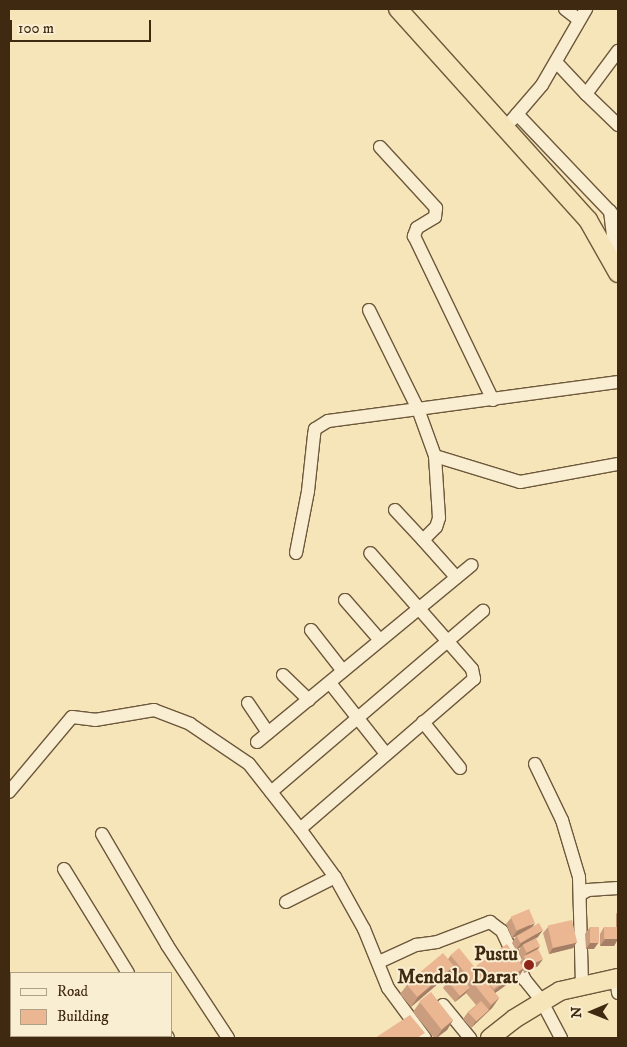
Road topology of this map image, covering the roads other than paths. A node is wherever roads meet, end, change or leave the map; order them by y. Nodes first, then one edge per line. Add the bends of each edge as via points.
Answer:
1 (398, 9) edge
2 (565, 9) edge
3 (582, 14) edge
4 (618, 51) edge
5 (556, 62) junction
6 (586, 94) junction
7 (517, 114) junction
8 (618, 125) edge
9 (503, 129) junction
10 (380, 147) dead end
11 (614, 216) edge
12 (614, 254) edge
13 (618, 273) edge
14 (369, 310) dead end
15 (618, 382) edge
16 (493, 400) junction
17 (418, 409) junction
18 (435, 456) junction
19 (618, 464) edge
20 (396, 510) dead end
21 (423, 540) junction
22 (296, 553) dead end
23 (370, 553) dead end
24 (472, 565) dead end
25 (456, 577) junction
26 (345, 600) dead end
27 (416, 608) junction
28 (483, 612) dead end
29 (311, 630) dead end
30 (379, 639) junction
31 (447, 642) junction
32 (343, 671) junction
33 (283, 675) dead end
34 (330, 684) junction
35 (309, 700) junction
36 (248, 703) dead end
37 (357, 718) junction
38 (423, 722) junction
39 (268, 733) junction
40 (257, 742) dead end
41 (386, 754) junction
42 (535, 764) dead end
43 (460, 768) dead end
44 (9, 792) edge
45 (271, 792) junction
46 (300, 829) junction
47 (102, 834) dead end
48 (64, 869) dead end
49 (335, 877) junction
50 (618, 888) edge
51 (581, 894) junction
52 (286, 902) dead end
53 (379, 962) junction
54 (127, 972) edge
55 (617, 983) edge
56 (582, 984) junction
57 (541, 1000) junction
58 (443, 1005) edge
59 (228, 1038) edge
60 (425, 1038) edge
61 (470, 1038) edge
62 (490, 1038) edge
63 (561, 1038) edge

1 - 9 highway via 440,52
2 - 3 street
3 - 5 street
4 - 6 street
5 - 6 street
5 - 7 street via 542,85
6 - 8 street
7 - 9 street
7 - 11 street
9 - 12 highway via 588,220
10 - 16 street via 436,208 435,217 417,228 414,236
11 - 12 street
12 - 13 highway
14 - 17 street
15 - 16 street
16 - 17 street
17 - 18 street
17 - 22 street via 328,421 315,428 308,491
18 - 19 street via 520,482
18 - 21 street via 439,518 436,527
20 - 21 street
21 - 25 street
23 - 27 street
24 - 25 street
25 - 27 street
26 - 30 street
27 - 30 street
27 - 31 street
28 - 31 street
29 - 32 street
30 - 32 street
31 - 37 street
31 - 38 street via 472,669 474,679
32 - 34 street
33 - 35 street
34 - 35 street
34 - 37 street
35 - 39 street
36 - 39 street
37 - 41 street
37 - 45 street
38 - 41 street
38 - 43 street
39 - 40 street
41 - 46 street
42 - 51 street via 562,820
44 - 45 street via 72,717 95,720 154,710 190,724 246,761
45 - 46 street
46 - 49 street
47 - 59 street via 167,945
48 - 54 street
49 - 52 street
49 - 53 street
50 - 51 street via 588,890
51 - 56 street
53 - 57 street via 416,945 437,942 490,922 502,931 525,980
53 - 60 street via 388,988
55 - 56 highway
56 - 57 highway
57 - 62 highway
57 - 63 street
58 - 61 street

